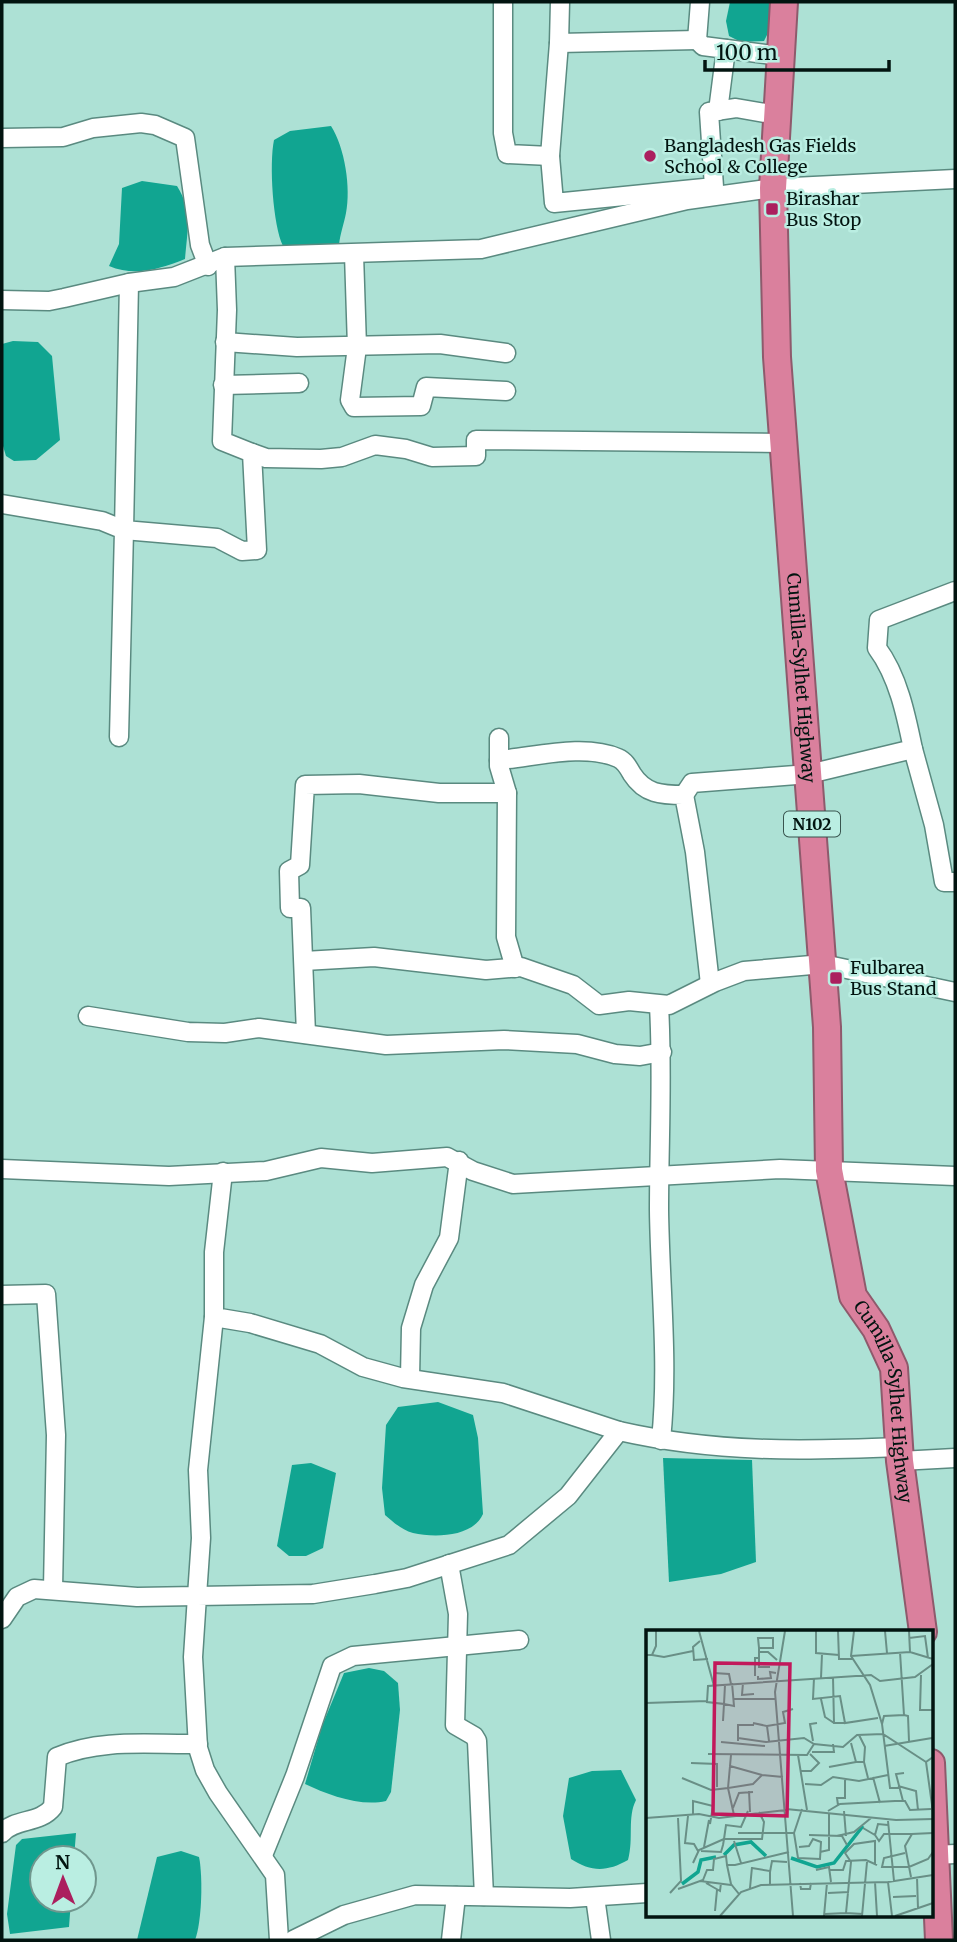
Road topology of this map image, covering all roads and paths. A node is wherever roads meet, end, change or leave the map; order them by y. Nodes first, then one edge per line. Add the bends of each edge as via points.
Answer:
1 (503, 2) edge
2 (560, 2) edge
3 (701, 2) edge
4 (784, 2) edge
5 (697, 40) junction
6 (559, 43) junction
7 (726, 49) junction
8 (781, 56) junction
9 (718, 111) junction
10 (777, 115) junction
11 (2, 138) edge
12 (550, 156) junction
13 (955, 179) edge
14 (773, 188) junction
15 (355, 254) junction
16 (225, 257) junction
17 (208, 266) junction
18 (130, 283) junction
19 (2, 300) edge
20 (225, 342) junction
21 (357, 347) junction
22 (506, 353) dead end
23 (299, 383) dead end
24 (223, 385) junction
25 (506, 391) dead end
26 (784, 443) junction
27 (252, 453) junction
28 (2, 504) edge
29 (124, 530) junction
30 (955, 591) edge
31 (119, 737) dead end
32 (499, 738) dead end
33 (913, 749) junction
34 (499, 760) junction
35 (809, 774) junction
36 (507, 793) junction
37 (684, 795) junction
38 (955, 882) edge
39 (304, 961) junction
40 (823, 964) junction
41 (515, 968) junction
42 (710, 984) junction
43 (955, 992) edge
44 (659, 1006) junction
45 (88, 1016) dead end
46 (306, 1034) junction
47 (662, 1052) junction
48 (459, 1161) junction
49 (2, 1169) edge
50 (829, 1170) junction
51 (223, 1172) junction
52 (660, 1174) junction
53 (955, 1176) edge
54 (2, 1295) edge
55 (214, 1317) junction
56 (410, 1378) junction
57 (620, 1431) junction
58 (661, 1440) junction
59 (900, 1454) junction
60 (955, 1458) edge
61 (449, 1564) junction
62 (53, 1589) junction
63 (197, 1596) junction
64 (2, 1619) edge
65 (923, 1630) edge
66 (519, 1640) dead end
67 (458, 1644) junction
68 (198, 1744) junction
69 (932, 1775) edge
70 (2, 1833) edge
71 (263, 1855) junction
72 (939, 1860) edge
73 (646, 1893) edge
74 (456, 1896) junction
75 (484, 1896) junction
76 (595, 1897) junction
77 (279, 1940) edge
78 (293, 1940) edge
79 (451, 1940) edge
80 (601, 1940) edge
81 (939, 1940) edge

1 - 12 street via 507,154
2 - 6 street
3 - 5 street
4 - 8 highway, Cumilla-Sylhet Highway / N102
5 - 6 street
5 - 7 street via 703,46
6 - 12 street
7 - 8 street
7 - 9 street
8 - 10 highway, Cumilla-Sylhet Highway / N102
9 - 10 street via 736,108
9 - 12 street via 709,112 714,187 554,203
10 - 14 highway, Cumilla-Sylhet Highway / N102
11 - 17 street via 63,137 93,128 141,123 186,138 200,245
13 - 14 street
14 - 15 street via 687,200 481,249
14 - 26 highway, Cumilla-Sylhet Highway / N102
15 - 16 street
15 - 21 street
16 - 17 street
16 - 20 street
17 - 18 street via 174,277
18 - 19 street via 49,301
18 - 29 street
20 - 21 street
20 - 24 street
21 - 22 street via 440,344
21 - 25 street via 350,400 354,407 421,406 426,387
23 - 24 street
24 - 27 street via 222,441
26 - 27 street via 476,440 476,456 432,457 375,446 321,459 266,458
26 - 35 highway, Cumilla-Sylhet Highway / N102
27 - 29 street via 257,550 242,551 217,538
28 - 29 street via 102,521
29 - 31 street
30 - 33 street via 879,620 877,648 887,661
32 - 34 street
33 - 35 street
33 - 38 street via 944,882
34 - 36 street
34 - 37 street via 599,752 622,760 640,786 652,793
35 - 37 street via 692,783
35 - 40 highway, Cumilla-Sylhet Highway / N102
36 - 39 street via 305,785 300,865 289,871 290,908 301,908
36 - 41 street via 505,927
37 - 42 street
39 - 41 street via 374,957 486,970
39 - 46 street
40 - 42 street via 744,971
40 - 43 street
40 - 50 highway, Cumilla-Sylhet Highway / N102
41 - 44 street via 573,985 599,1005 629,1001
42 - 44 street
44 - 47 street
45 - 46 street via 188,1032 259,1028
46 - 47 street via 386,1045 504,1040 577,1044 640,1056
47 - 52 street
48 - 51 street via 447,1157 372,1163 321,1158 266,1171
48 - 52 street via 473,1171 513,1184
48 - 56 street via 449,1238 424,1284 411,1328
49 - 51 street via 169,1176
50 - 52 street
50 - 53 street
50 - 59 highway, Cumilla-Sylhet Highway / N102 via 853,1296 876,1329 894,1368
51 - 55 street via 214,1252
52 - 58 street via 666,1372
54 - 62 street via 46,1294 56,1436
55 - 56 street via 282,1331 320,1344 363,1367
55 - 63 street via 198,1471 201,1538
56 - 57 street via 503,1393
57 - 58 street
57 - 61 street via 568,1496 509,1545
58 - 59 street via 791,1452
59 - 60 street
59 - 65 highway, Cumilla-Sylhet Highway / N102
61 - 63 street via 407,1578 313,1594
61 - 67 street
62 - 63 street via 136,1597
62 - 64 street via 23,1591
63 - 68 street via 193,1657
66 - 67 street
67 - 71 street via 353,1656 332,1666
67 - 75 street via 455,1725 477,1741
68 - 70 street via 97,1746 57,1757 53,1807 48,1813 9,1825
68 - 71 street via 218,1793
69 - 72 highway
71 - 77 street via 275,1875
72 - 81 highway
73 - 76 street
74 - 75 street
74 - 78 street via 415,1895 344,1915
74 - 79 street
75 - 76 street
76 - 80 street

